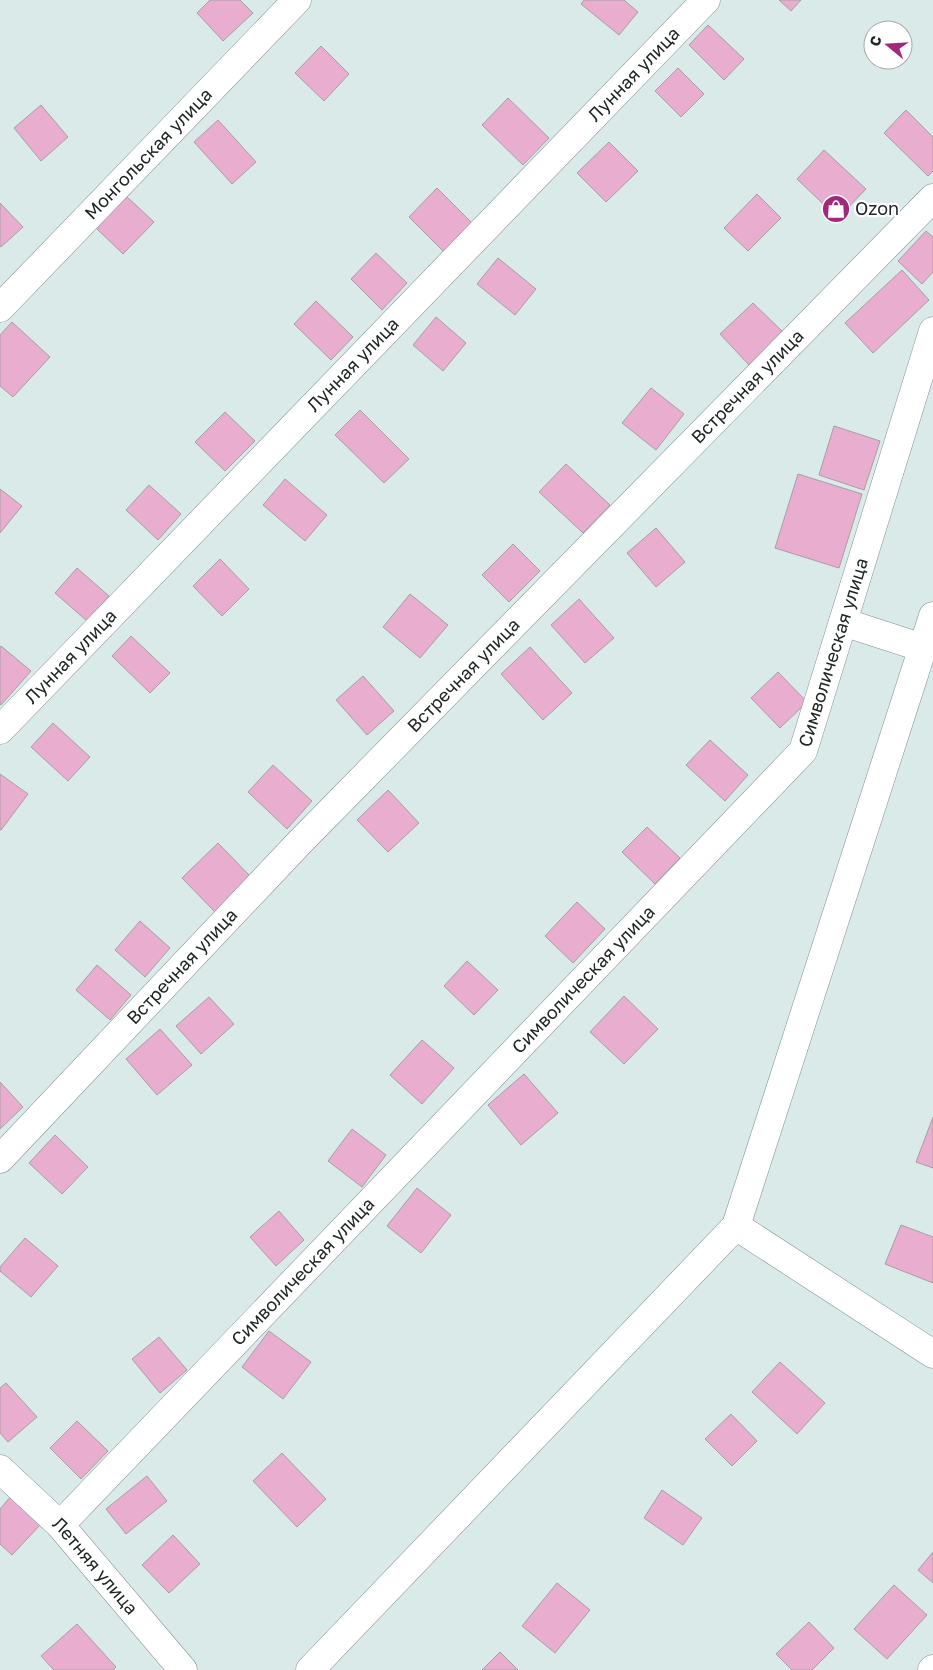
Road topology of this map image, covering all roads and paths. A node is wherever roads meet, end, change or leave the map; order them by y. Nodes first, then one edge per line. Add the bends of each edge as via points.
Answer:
1 (297, 0) edge
2 (706, 0) edge
3 (933, 198) edge
4 (0, 308) edge
5 (933, 331) edge
6 (933, 616) edge
7 (843, 622) junction
8 (923, 648) junction
9 (0, 730) edge
10 (0, 1159) edge
11 (736, 1226) junction
12 (933, 1354) edge
13 (0, 1469) edge
14 (60, 1525) junction
15 (183, 1670) edge
16 (310, 1670) edge

1 - 4 street, Монгольская улица
2 - 9 street, Лунная улица
3 - 10 street, Встречная улица via 307,835
5 - 7 street, Символическая улица
6 - 8 street
7 - 8 street
7 - 14 street, Символическая улица via 802,752
8 - 11 street
11 - 12 street
11 - 16 street
13 - 14 street, Летняя улица
14 - 15 street, Летняя улица

